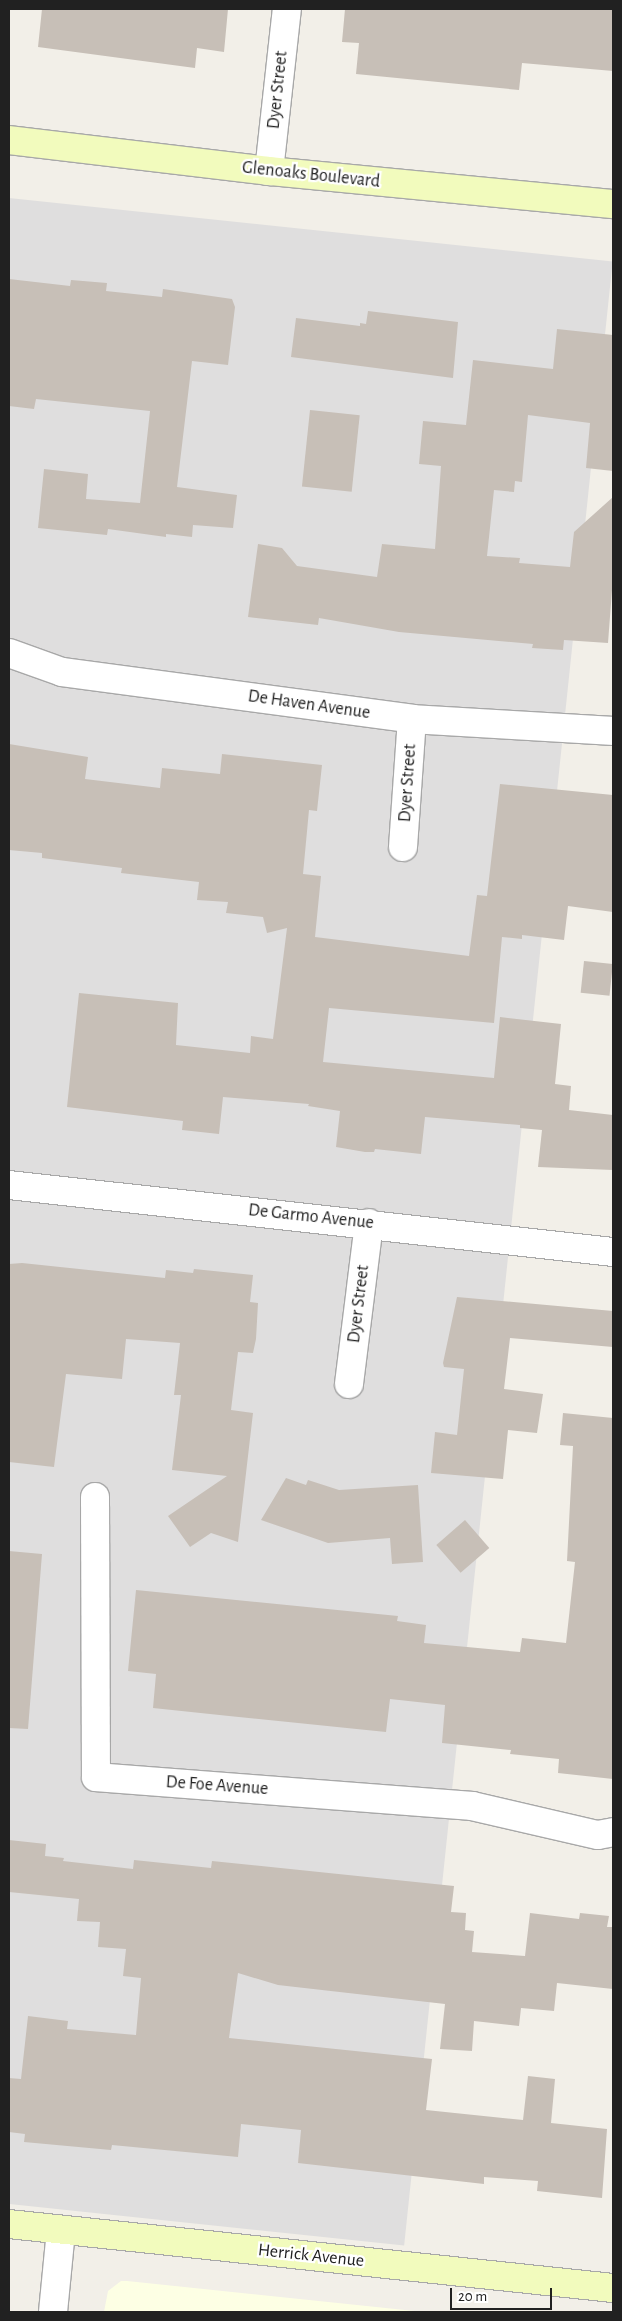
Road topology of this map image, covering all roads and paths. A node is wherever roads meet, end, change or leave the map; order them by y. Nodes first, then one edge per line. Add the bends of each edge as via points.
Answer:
1 (287, 9) edge
2 (9, 140) edge
3 (270, 171) junction
4 (613, 204) edge
5 (9, 653) edge
6 (412, 719) junction
7 (613, 731) edge
8 (403, 846) dead end
9 (9, 1185) edge
10 (369, 1223) junction
11 (613, 1252) edge
12 (349, 1384) dead end
13 (95, 1497) dead end
14 (613, 1832) edge
15 (9, 2224) edge
16 (61, 2230) junction
17 (613, 2288) edge
18 (53, 2312) edge

1 - 3 street, Dyer Street
2 - 3 street, Glenoaks Boulevard
3 - 4 street, Glenoaks Boulevard
5 - 6 street, De Haven Avenue via 62,672
6 - 7 street, De Haven Avenue
6 - 8 street, Dyer Street
9 - 10 street, De Garmo Avenue
10 - 11 street, De Garmo Avenue
10 - 12 street, Dyer Street
13 - 14 street, De Foe Avenue via 96,1777 472,1806 598,1836
15 - 16 street, Herrick Avenue
16 - 17 street, Herrick Avenue
16 - 18 street

